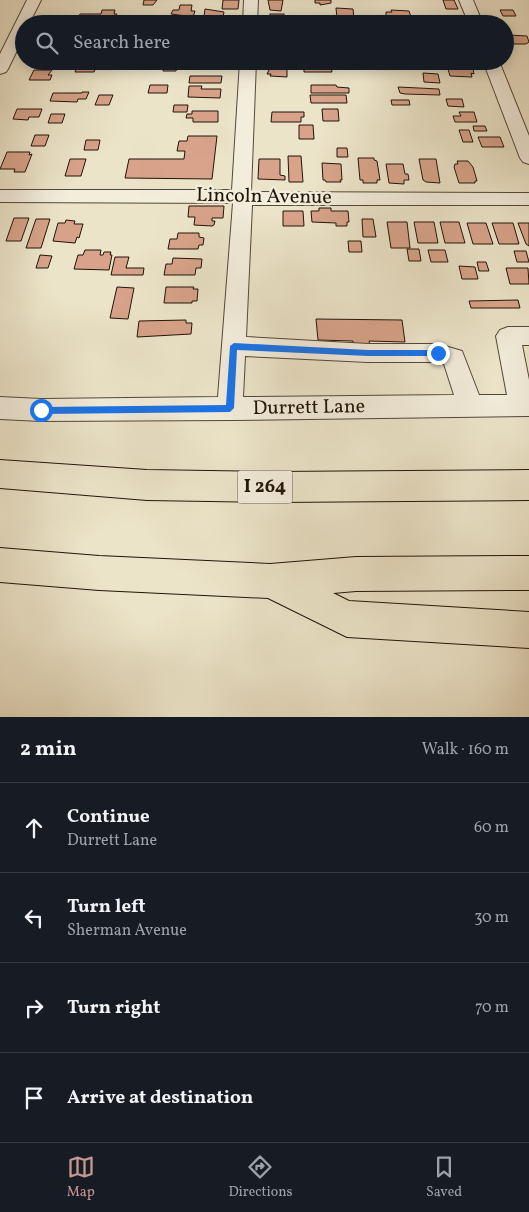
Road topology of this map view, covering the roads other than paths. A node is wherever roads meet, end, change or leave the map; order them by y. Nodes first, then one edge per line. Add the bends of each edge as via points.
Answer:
1 (34, 0) edge
2 (251, 0) edge
3 (466, 0) edge
4 (27, 15) edge
5 (250, 15) edge
6 (472, 15) edge
7 (15, 39) edge
8 (0, 69) edge
9 (247, 70) edge
10 (495, 70) edge
11 (529, 158) edge
12 (0, 196) edge
13 (242, 197) junction
14 (529, 199) edge
15 (529, 336) edge
16 (234, 346) junction
17 (525, 405) edge
18 (470, 406) junction
19 (0, 408) edge
20 (230, 408) junction
21 (0, 474) edge
22 (529, 485) edge
23 (0, 565) edge
24 (529, 573) edge
25 (270, 581) junction
26 (529, 630) edge

1 - 4 street
2 - 5 street
3 - 6 street
7 - 8 street
9 - 13 street
10 - 11 street
12 - 13 street, Lincoln Avenue
13 - 14 street, Lincoln Avenue
13 - 16 street
15 - 17 street via 508,336
16 - 18 street via 438,353 454,358
16 - 20 street
17 - 18 street, Durrett Lane
18 - 20 street, Durrett Lane
19 - 20 street, Durrett Lane
21 - 22 highway, I 264 via 156,485
23 - 25 highway
24 - 25 highway via 356,574
25 - 26 highway via 347,619

